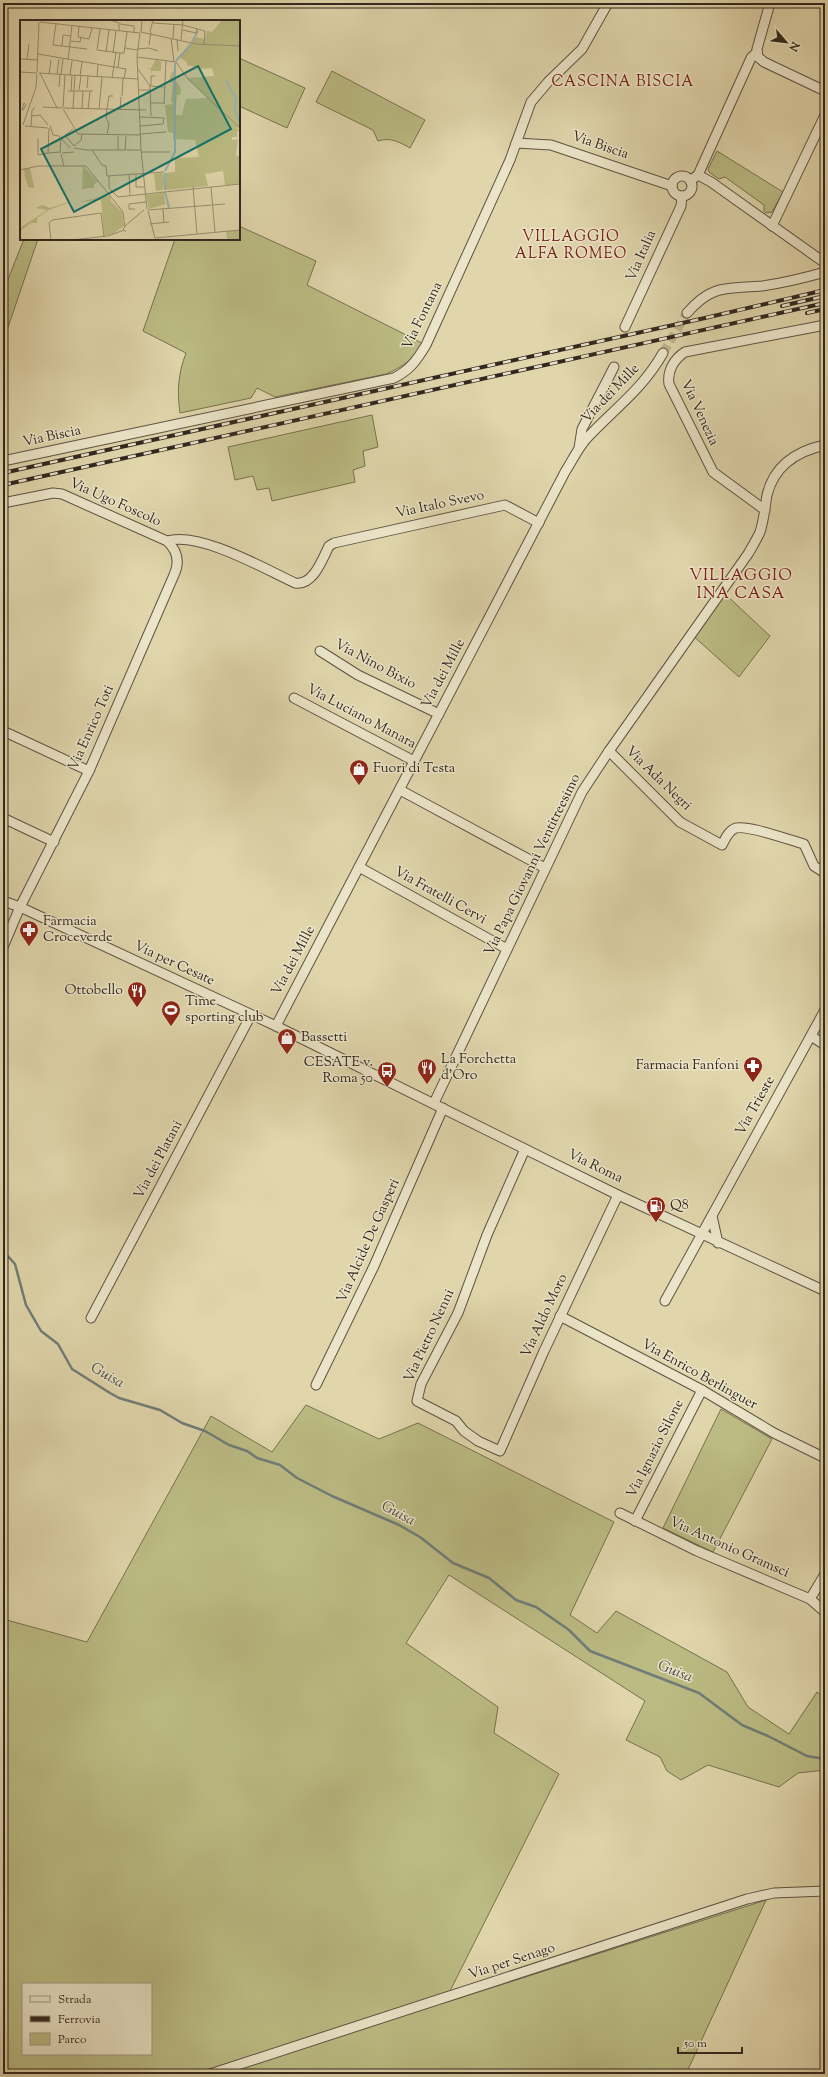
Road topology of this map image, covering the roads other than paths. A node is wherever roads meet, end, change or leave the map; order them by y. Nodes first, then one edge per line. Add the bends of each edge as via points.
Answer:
1 (608, 3) edge
2 (770, 3) edge
3 (757, 54) junction
4 (825, 91) edge
5 (825, 115) edge
6 (516, 143) junction
7 (698, 175) junction
8 (690, 181) junction
9 (672, 186) junction
10 (682, 196) junction
11 (772, 226) junction
12 (825, 263) edge
13 (825, 272) edge
14 (687, 312) tunnel mouth
15 (825, 325) edge
16 (625, 327) dead end
17 (663, 353) tunnel mouth
18 (614, 367) dead end
19 (106, 440) joint
20 (825, 445) edge
21 (578, 450) junction
22 (3, 461) edge
23 (3, 503) edge
24 (765, 510) junction
25 (539, 523) junction
26 (194, 540) junction
27 (344, 540) joint
28 (167, 541) junction
29 (177, 556) junction
30 (320, 651) dead end
31 (294, 698) dead end
32 (439, 714) junction
33 (3, 731) edge
34 (609, 751) junction
35 (414, 762) junction
36 (88, 771) junction
37 (400, 790) junction
38 (3, 818) edge
39 (54, 842) junction
40 (359, 867) junction
41 (545, 868) junction
42 (825, 873) edge
43 (3, 901) edge
44 (20, 907) junction
45 (3, 947) edge
46 (507, 949) junction
47 (825, 1010) edge
48 (251, 1015) junction
49 (276, 1026) junction
50 (811, 1036) junction
51 (825, 1045) edge
52 (354, 1064) joint
53 (434, 1103) junction
54 (443, 1108) junction
55 (526, 1149) junction
56 (618, 1195) junction
57 (712, 1216) junction
58 (702, 1234) junction
59 (718, 1242) junction
60 (825, 1291) edge
61 (665, 1301) dead end
62 (560, 1316) junction
63 (91, 1318) dead end
64 (316, 1385) dead end
65 (702, 1390) junction
66 (500, 1451) joint
67 (825, 1458) edge
68 (620, 1513) dead end
69 (636, 1521) junction
70 (825, 1574) edge
71 (810, 1599) junction
72 (825, 1612) edge
73 (825, 1891) edge
74 (210, 2074) edge

1 - 6 street, Via Fontana via 582,49 531,102
2 - 3 street
3 - 4 street via 764,62
3 - 7 street via 751,58
5 - 11 street
6 - 9 street, Via Biscia via 551,145
6 - 19 street, Via Fontana via 426,345 413,366 404,373 394,378
7 - 8 street
7 - 11 street
8 - 9 street via 680,177 674,180
8 - 10 street via 691,189 688,194
9 - 10 street via 676,194
10 - 16 street, Via Italia via 680,206
11 - 12 street
13 - 14 street via 762,286 719,289 702,297
15 - 24 street, Via Venezia via 685,352 678,356 670,369 669,384 713,472
17 - 21 street, Via dei Mille via 654,369 635,392
18 - 21 street via 582,429
19 - 22 street, Via Biscia
20 - 24 street via 804,451 787,461 774,479
21 - 25 street, Via dei Mille
23 - 28 street, Via Ugo Foscolo via 53,493 62,494
24 - 34 street, Via Papa Giovanni Ventitreesimo via 760,532 738,570
25 - 27 street, Via Italo Svevo via 505,505
25 - 32 street, Via dei Mille
26 - 27 street, Via Ugo Foscolo via 295,583 303,584 309,580 330,546 334,542
26 - 28 street, Via Ugo Foscolo
26 - 29 street
28 - 29 street, Via Ugo Foscolo
29 - 36 street, Via Enrico Toti via 177,569
30 - 32 street, Via Nino Bixio via 358,674
31 - 35 street, Via Luciano Manara
32 - 35 street, Via dei Mille
33 - 36 street
34 - 41 street, Via Papa Giovanni Ventitreesimo via 582,792
34 - 42 street, Via Ada Negri via 680,822 722,845 735,828 749,828 804,844 814,866
35 - 37 street, Via dei Mille
36 - 39 street, Via Enrico Toti
37 - 40 street, Via dei Mille
37 - 41 street
38 - 39 street
39 - 44 street, Via Enrico Toti
40 - 46 street, Via Fratelli Cervi
40 - 49 street, Via dei Mille
41 - 46 street, Via Papa Giovanni Ventitreesimo
43 - 44 street, Via per Cesate
44 - 45 street, Via Enrico Toti
44 - 48 street, Via per Cesate
46 - 53 street, Via Papa Giovanni Ventitreesimo
47 - 50 street, Via Trieste
48 - 49 street, Via per Cesate
48 - 63 street, Via dei Platani
49 - 52 street, Via per Cesate
50 - 51 street
50 - 57 street, Via Trieste
52 - 53 street, Via Roma
53 - 54 street, Via Roma
54 - 55 street, Via Roma
54 - 64 street, Via Alcide De Gasperi via 374,1266
55 - 56 street, Via Roma
55 - 66 street, Via Pietro Nenni via 487,1235 458,1313 421,1384 417,1401 456,1421 478,1441
56 - 58 street, Via Roma
56 - 62 street, Via Aldo Moro
57 - 58 street, Via Trieste
57 - 59 street
58 - 59 street, Via Roma
58 - 61 street, Via Trieste
59 - 60 street, Via Roma
62 - 65 street, Via Enrico Berlinguer
62 - 66 street, Via Aldo Moro
65 - 67 street, Via Enrico Berlinguer via 774,1433
65 - 69 street, Via Ignazio Silone
68 - 69 street, Via Antonio Gramsci
69 - 71 street, Via Antonio Gramsci via 697,1551
70 - 71 street
71 - 72 street, Via Antonio Gramsci
73 - 74 street, Via per Senago via 774,1893 747,1899

